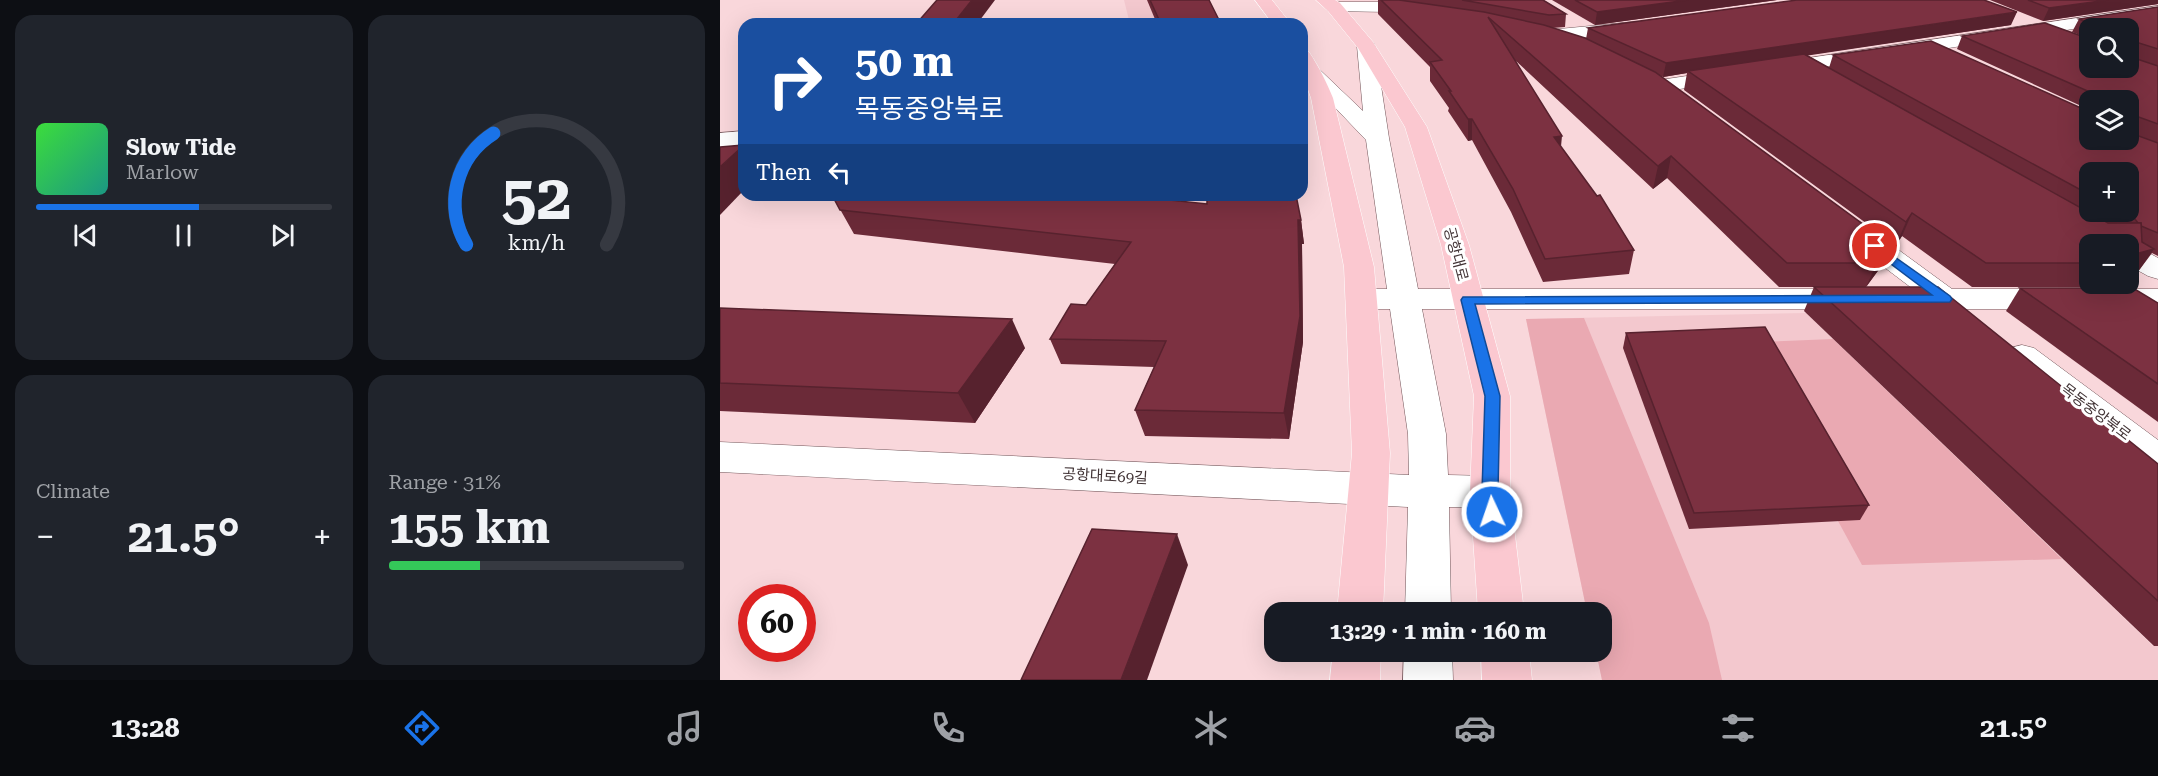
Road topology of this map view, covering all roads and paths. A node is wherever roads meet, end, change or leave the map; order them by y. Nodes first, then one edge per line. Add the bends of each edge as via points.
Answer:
1 (1263, 0) edge
2 (1329, 4) edge
3 (2158, 11) edge
4 (1442, 16) edge
5 (2010, 16) edge
6 (1277, 18) edge
7 (1649, 25) edge
8 (2041, 29) junction
9 (1516, 30) edge
10 (2070, 40) edge
11 (1929, 45) junction
12 (1366, 46) junction
13 (1961, 61) edge
14 (1803, 64) junction
15 (1310, 82) edge
16 (1834, 82) edge
17 (1687, 107) edge
18 (738, 138) edge
19 (1377, 138) junction
20 (720, 140) edge
21 (1825, 210) edge
22 (2139, 259) edge
23 (2158, 270) edge
24 (2158, 298) edge
25 (1362, 299) junction
26 (1404, 299) junction
27 (1946, 299) junction
28 (1467, 300) junction
29 (720, 457) edge
30 (2158, 461) edge
31 (1369, 490) junction
32 (1429, 491) junction
33 (1490, 492) junction
34 (1361, 602) edge
35 (1428, 602) edge
36 (1500, 602) edge
37 (1356, 662) edge
38 (1428, 662) edge
39 (1506, 662) edge
40 (1355, 680) edge
41 (1428, 680) edge
42 (1507, 680) edge

1 - 6 main road
2 - 4 street via 1389,7
2 - 12 main road, 공항대로
3 - 8 street
5 - 8 street
7 - 9 street via 1597,44 1556,26
8 - 10 street
8 - 11 street
11 - 13 street
11 - 14 street
12 - 19 street
12 - 28 main road, 공항대로 via 1416,127 1455,245
14 - 16 street
14 - 17 street via 1650,81
15 - 19 street
15 - 25 main road via 1359,267
18 - 20 street
19 - 26 street
21 - 27 street, 목동중앙북로
22 - 23 street
24 - 27 street
25 - 26 street
25 - 31 main road via 1371,453
26 - 28 street
26 - 32 street via 1427,434
27 - 28 street
27 - 30 street, 목동중앙북로
28 - 33 main road, 공항대로 via 1492,396
29 - 31 street, 공항대로69길
31 - 32 street, 공항대로69길
31 - 34 main road
32 - 33 street, 공항대로69길
32 - 35 street
33 - 36 main road, 공항대로
37 - 40 main road
38 - 41 street
39 - 42 main road

